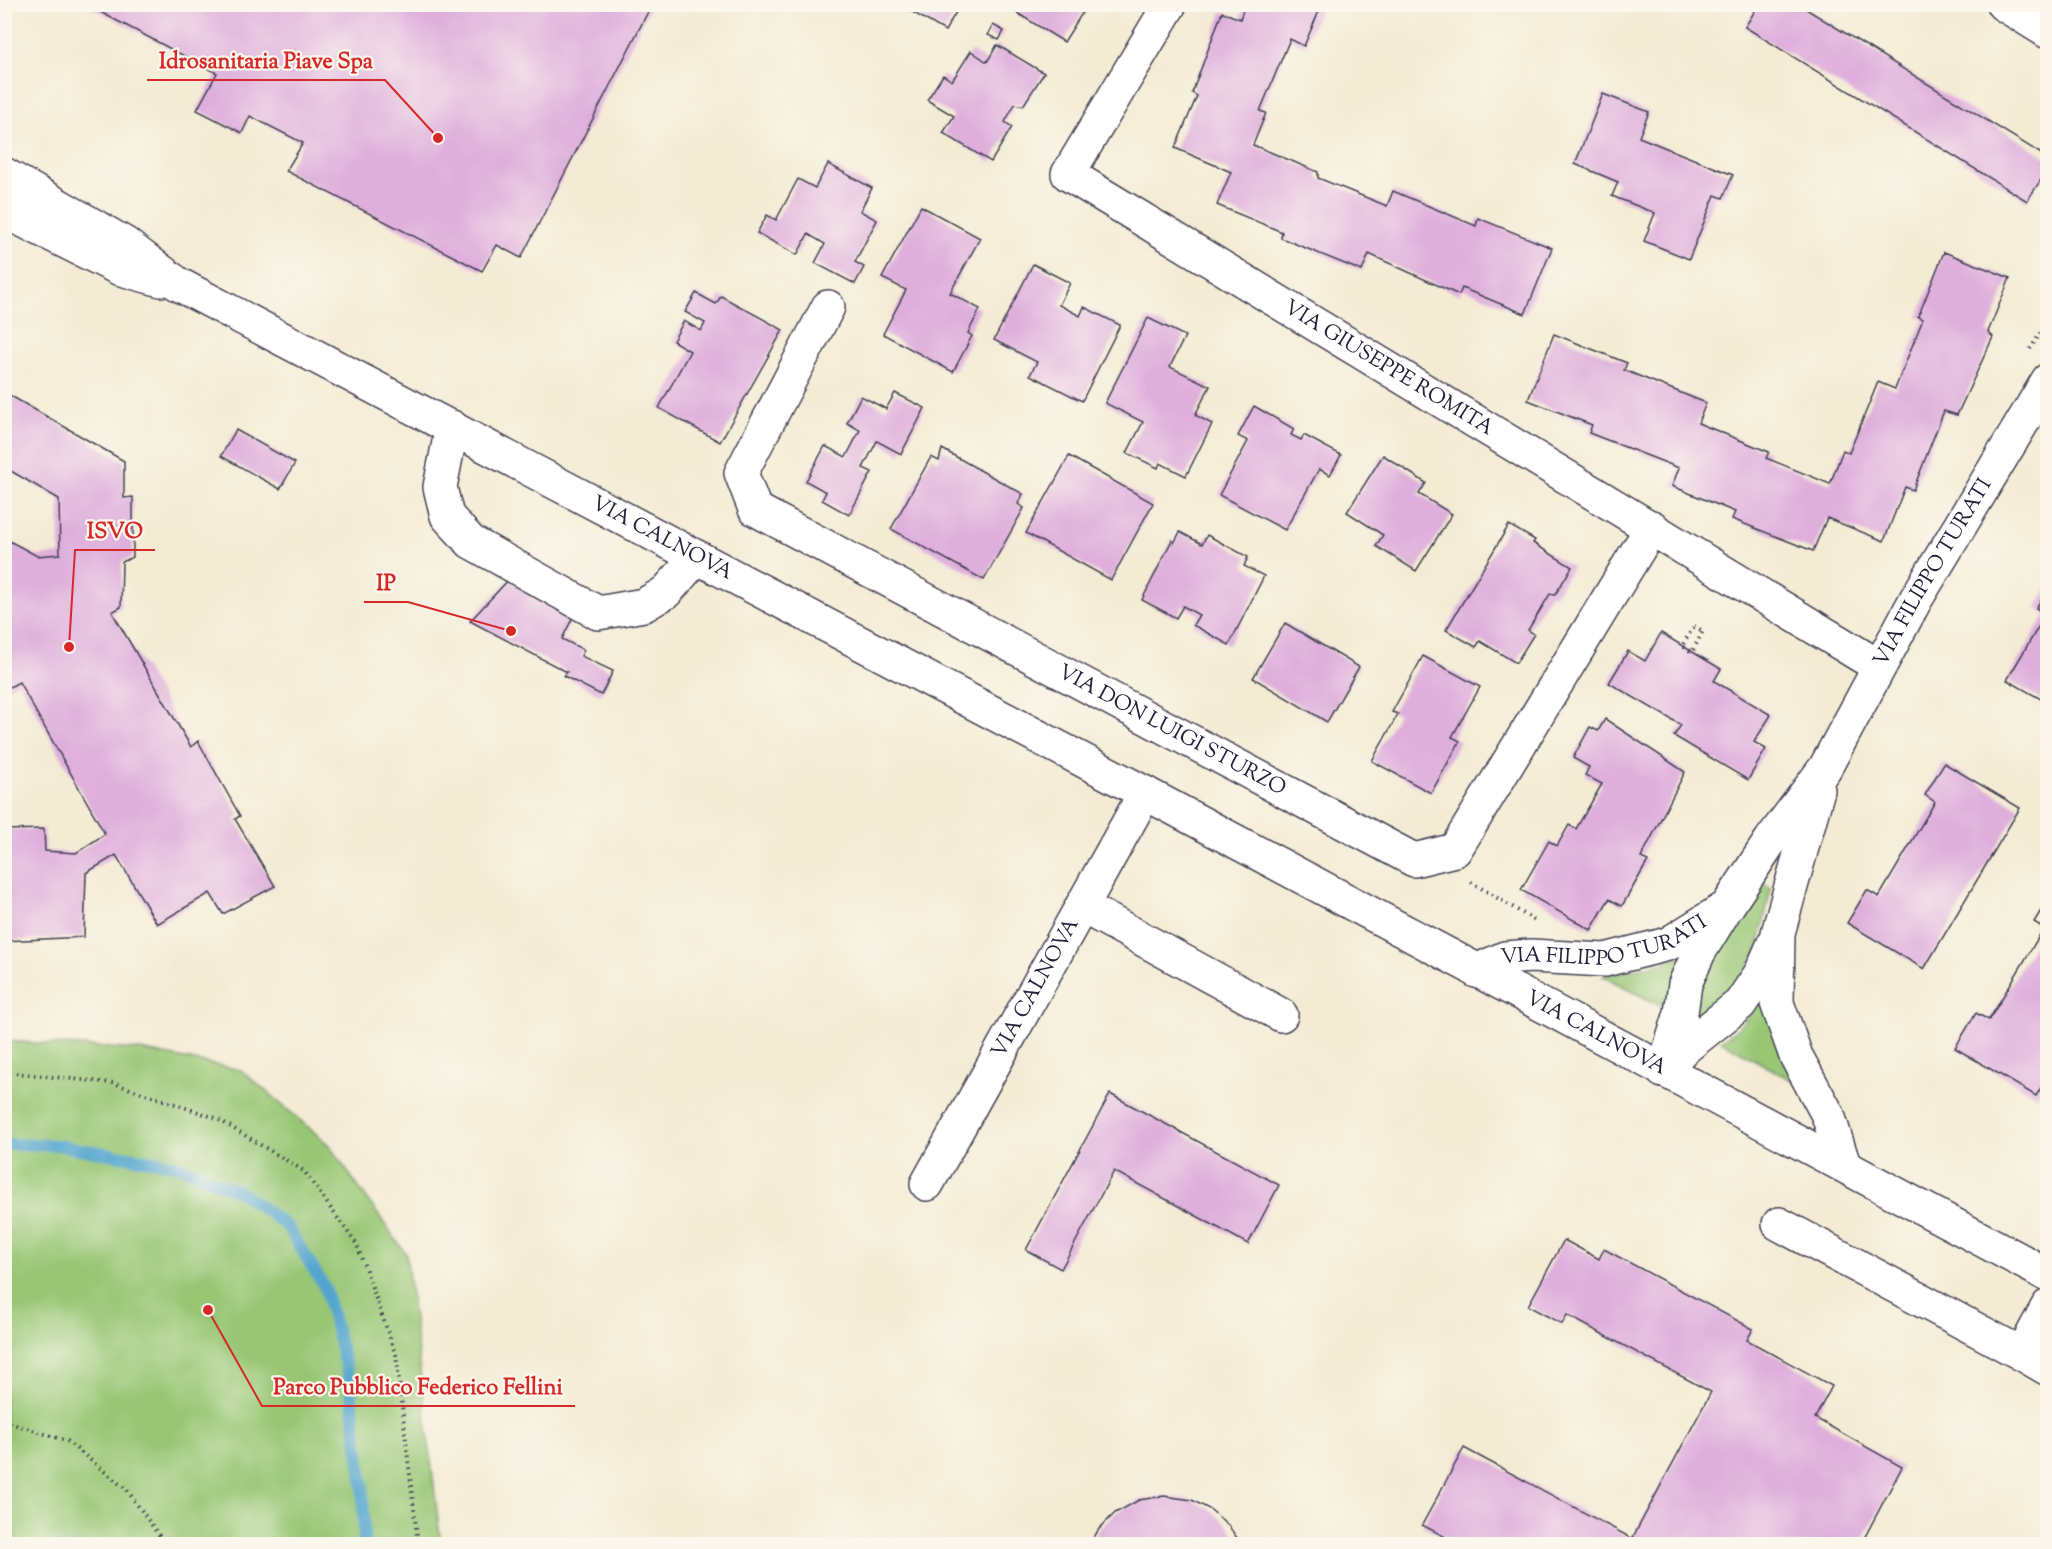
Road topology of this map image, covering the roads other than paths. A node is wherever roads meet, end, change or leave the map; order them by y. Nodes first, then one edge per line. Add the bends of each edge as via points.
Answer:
1 (1170, 4) edge
2 (2002, 4) edge
3 (2048, 32) edge
4 (4, 174) edge
5 (4, 191) edge
6 (47, 199) junction
7 (4, 211) edge
8 (178, 284) junction
9 (828, 308) dead end
10 (2048, 380) edge
11 (452, 427) junction
12 (1652, 527) junction
13 (697, 557) junction
14 (1878, 666) junction
15 (1825, 768) junction
16 (1145, 793) junction
17 (1082, 906) junction
18 (1727, 907) junction
19 (1778, 933) junction
20 (1476, 971) junction
21 (1281, 1015) dead end
22 (1663, 1071) junction
23 (1844, 1165) junction
24 (927, 1184) dead end
25 (1779, 1224) dead end
26 (2048, 1275) edge
27 (2048, 1306) edge
28 (2035, 1362) edge

1 - 12 street, VIA GIUSEPPE ROMITA via 1068,174
2 - 3 street
4 - 6 street, VIA CALNOVA
5 - 6 street, VIA CALNOVA via 13,196
6 - 8 street, VIA CALNOVA via 124,243
7 - 8 street, VIA CALNOVA via 118,268
8 - 11 street, VIA CALNOVA
9 - 12 street, VIA DON LUIGI STURZO via 741,473 755,509 1414,860 1455,850
10 - 14 street, VIA FILIPPO TURATI
11 - 13 street, VIA CALNOVA
11 - 13 street via 440,487 447,516 471,542 598,613 645,605 666,592
12 - 14 street, VIA GIUSEPPE ROMITA
13 - 16 street, VIA CALNOVA
14 - 15 street, VIA FILIPPO TURATI
15 - 18 street, VIA FILIPPO TURATI
15 - 19 street, VIA FILIPPO TURATI
16 - 17 street, VIA CALNOVA
16 - 20 street, VIA CALNOVA
17 - 21 street
17 - 24 street, VIA CALNOVA
18 - 20 street, VIA FILIPPO TURATI via 1668,944 1605,960 1505,958
18 - 22 street, VIA FILIPPO TURATI via 1699,952 1685,984 1681,1014
19 - 22 street, VIA FILIPPO TURATI via 1761,974 1740,1004 1682,1050
19 - 23 street, VIA FILIPPO TURATI via 1778,1003 1796,1056 1828,1115
20 - 22 street, VIA CALNOVA
22 - 23 street, VIA CALNOVA
23 - 26 street, VIA CALNOVA
25 - 28 street
27 - 28 street

